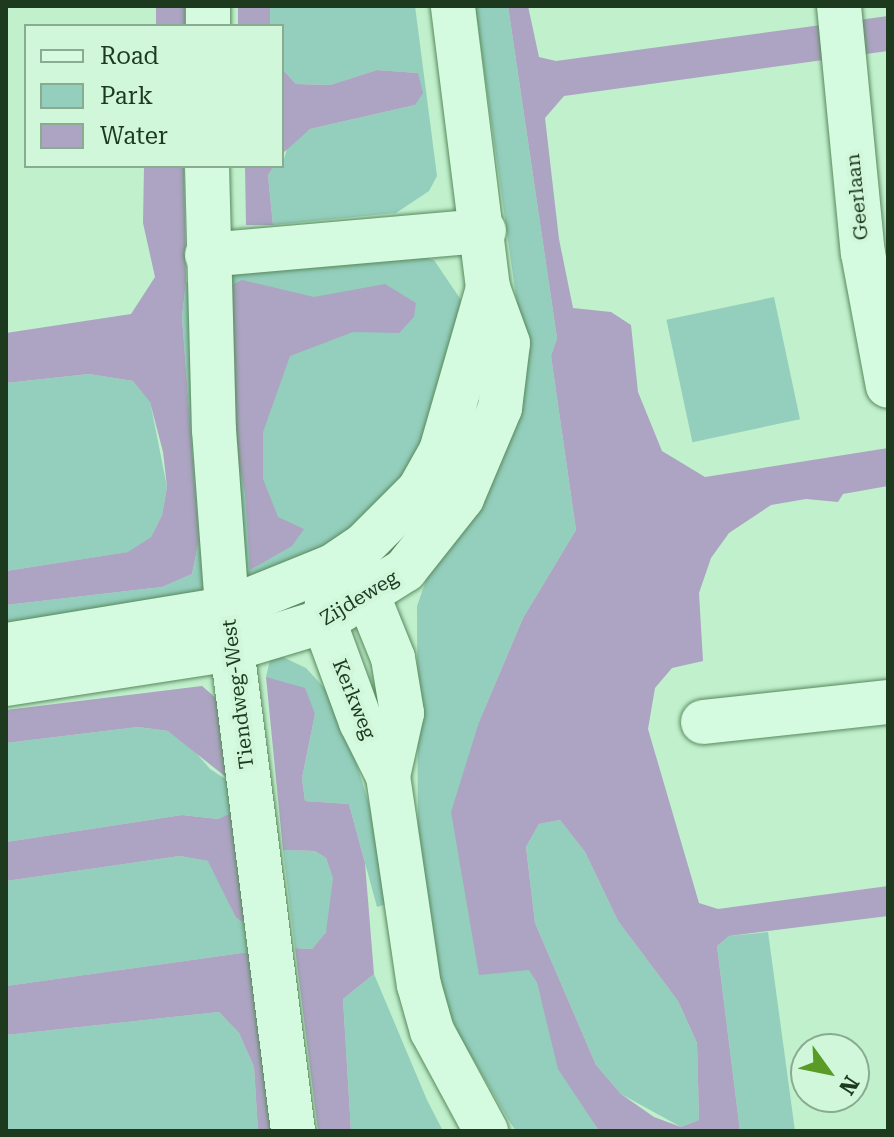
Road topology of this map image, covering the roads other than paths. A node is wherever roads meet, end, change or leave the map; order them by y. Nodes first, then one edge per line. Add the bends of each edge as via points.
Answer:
1 (453, 6) edge
2 (839, 6) edge
3 (207, 168) edge
4 (484, 231) junction
5 (875, 251) edge
6 (207, 255) junction
7 (488, 288) junction
8 (888, 386) edge
9 (333, 566) junction
10 (368, 596) junction
11 (324, 621) junction
12 (229, 629) junction
13 (6, 645) edge
14 (6, 684) edge
15 (888, 702) edge
16 (703, 722) dead end
17 (388, 776) junction
18 (293, 1131) edge
19 (486, 1131) edge

1 - 4 street, Zijdeweg
2 - 5 street, Geerlaan
3 - 6 street, Tiendweg-West
4 - 6 street
4 - 7 street, Zijdeweg
5 - 8 street, Geerlaan
6 - 12 street, Tiendweg-West
7 - 9 street, Zijdeweg via 441,451 419,490 385,527
7 - 10 street, Zijdeweg via 508,343 500,408 462,498 405,570
9 - 10 street, Kerkweg
9 - 11 street, Kerkweg
9 - 12 street, Zijdeweg
10 - 11 street, Zijdeweg
10 - 17 street, Kerkweg via 393,658 402,713
11 - 12 street, Zijdeweg
11 - 17 street, Kerkweg via 361,722
12 - 13 street, Zijdeweg
12 - 14 street, Zijdeweg
12 - 18 street, Tiendweg-West
15 - 16 street
17 - 19 street, Kerkweg via 419,985 432,1031

